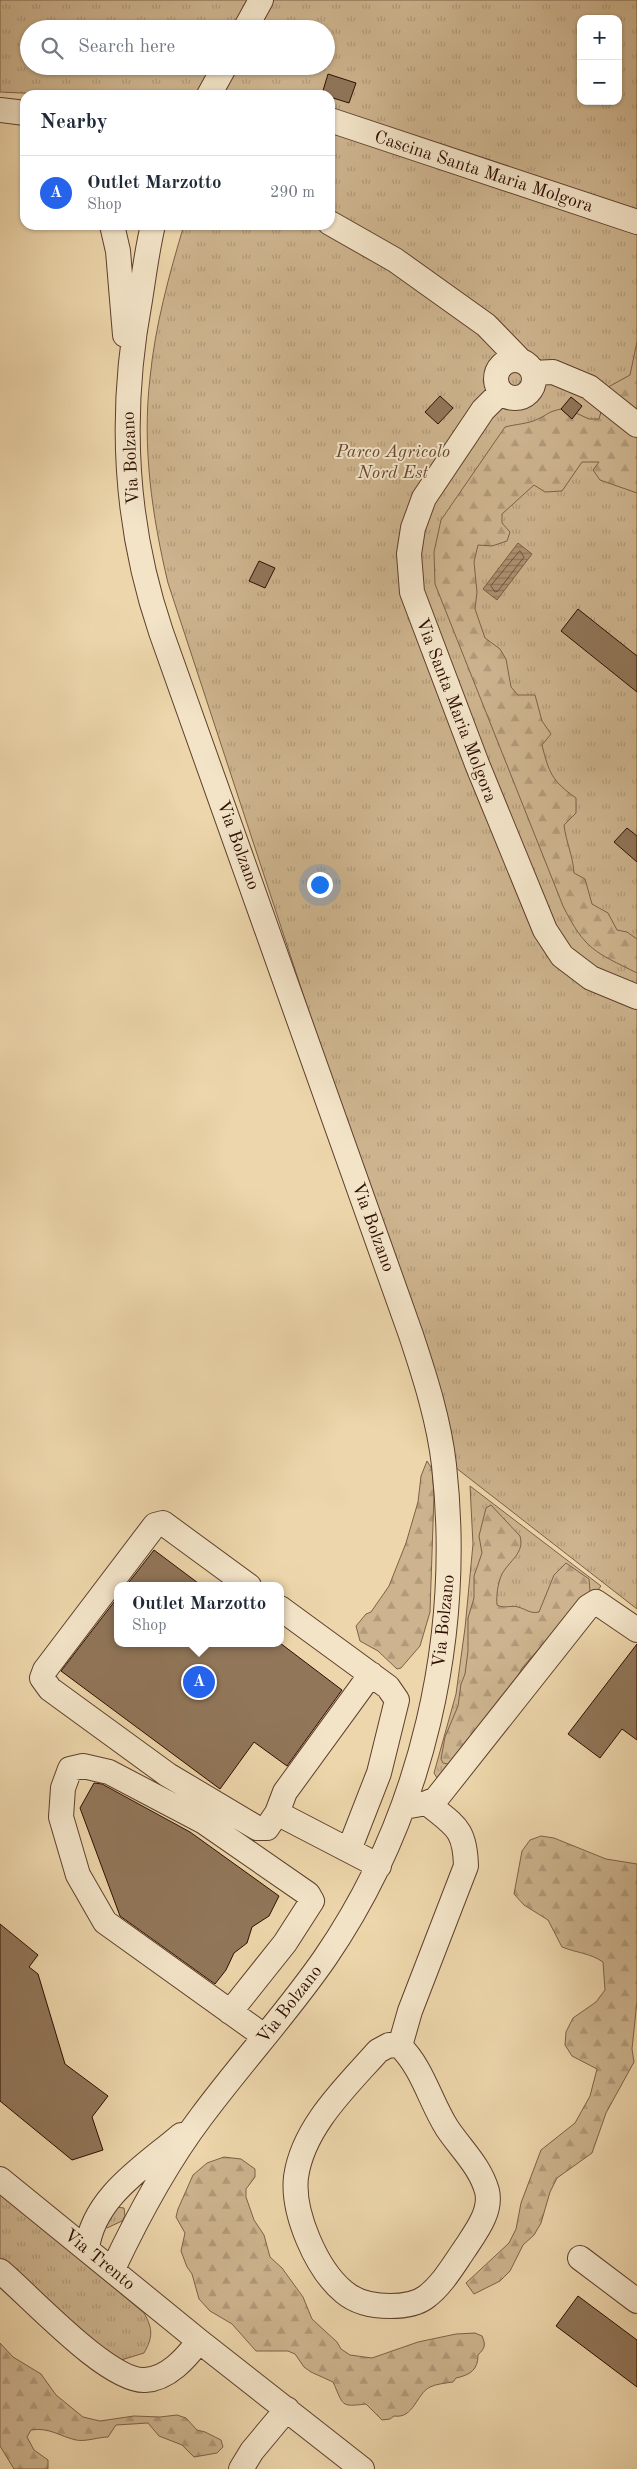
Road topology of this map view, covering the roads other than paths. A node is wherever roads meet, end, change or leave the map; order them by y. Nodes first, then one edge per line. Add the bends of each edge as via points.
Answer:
1 (261, 0) edge
2 (270, 0) edge
3 (250, 20) edge
4 (260, 20) edge
5 (220, 75) edge
6 (235, 75) edge
7 (212, 90) edge
8 (229, 90) edge
9 (335, 122) edge
10 (637, 222) edge
11 (335, 226) edge
12 (113, 230) edge
13 (152, 230) edge
14 (168, 230) edge
15 (140, 298) junction
16 (527, 366) junction
17 (129, 372) junction
18 (637, 425) edge
19 (637, 997) edge
20 (244, 1582) edge
21 (284, 1611) edge
22 (637, 1630) edge
23 (371, 1674) junction
24 (427, 1803) junction
25 (404, 1807) junction
26 (277, 1812) junction
27 (349, 1850) junction
28 (379, 1866) junction
29 (230, 2012) junction
30 (264, 2036) junction
31 (400, 2046) junction
32 (199, 2119) junction
33 (0, 2179) edge
34 (87, 2249) junction
35 (580, 2258) dead end
36 (112, 2269) junction
37 (0, 2271) edge
38 (637, 2301) edge
39 (199, 2341) junction
40 (287, 2410) junction
41 (241, 2469) edge
42 (362, 2469) edge

1 - 3 street
2 - 4 street
5 - 7 street
6 - 8 street
9 - 10 street, Cascina Santa Maria Molgora
11 - 16 street via 395,260 486,325
12 - 17 street
13 - 15 street, Via Bolzano
14 - 15 street, Via Bolzano
15 - 17 street, Via Bolzano
16 - 18 street via 553,372 589,387
16 - 19 street, Via Santa Maria Molgora via 508,361 499,369 496,381 501,392 483,410 424,498 413,528 409,554 412,592 545,930 562,956 591,978
17 - 25 street, Via Bolzano via 126,429 129,485 137,541 155,614 396,1288 425,1379 444,1463 449,1558 446,1610 430,1716
20 - 26 street via 163,1523 155,1525 42,1678 50,1690 168,1775 257,1828 266,1828
21 - 23 street
22 - 24 street via 596,1602 588,1607 436,1799
23 - 26 street via 285,1792
23 - 27 street via 398,1700 379,1773
24 - 25 street
24 - 31 street via 461,1833 466,1845 466,1866 410,2011
25 - 28 street, Via Bolzano
26 - 27 street
27 - 28 street
28 - 30 street, Via Bolzano via 324,1960
29 - 29 street via 105,1922 78,1875 61,1817 63,1788 70,1770 82,1766 109,1772 204,1822 308,1894 312,1901 285,1943
29 - 30 street
30 - 32 street, Via Bolzano
31 - 31 street via 389,2045 378,2051 340,2094 304,2148 296,2176 296,2197 304,2230 324,2270 344,2292 364,2303 379,2306 401,2306 425,2298 444,2278 487,2209 487,2194 481,2176 447,2128 420,2072
32 - 34 street via 104,2205 92,2226
32 - 36 street via 134,2224
33 - 34 street, Via Trento
34 - 36 street, Via Trento
35 - 38 street
36 - 39 street, Via Trento
37 - 39 street via 103,2363 131,2379 159,2377 176,2366
39 - 40 street, Via Trento
40 - 41 street
40 - 42 street, Via Trento

